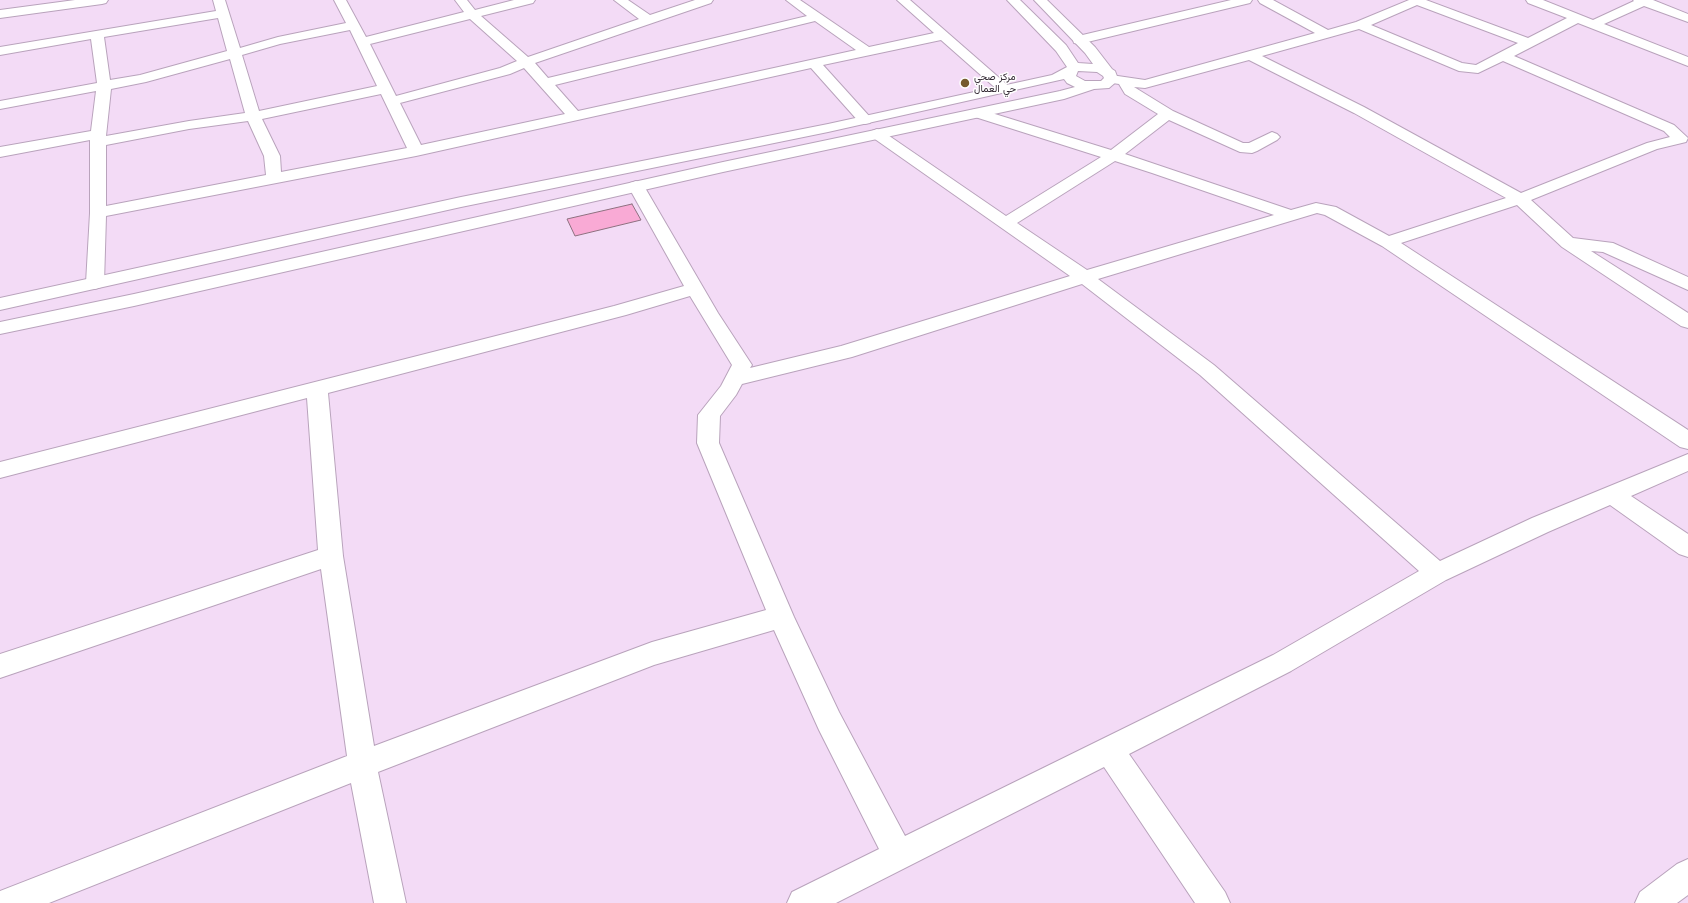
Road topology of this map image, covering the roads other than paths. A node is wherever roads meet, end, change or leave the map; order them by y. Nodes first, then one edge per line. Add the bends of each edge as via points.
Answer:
1 (51, 0) edge
2 (102, 0) edge
3 (340, 0) edge
4 (461, 0) edge
5 (529, 0) edge
6 (620, 0) edge
7 (707, 0) edge
8 (792, 0) edge
9 (903, 0) edge
10 (1013, 0) edge
11 (1040, 0) edge
12 (1246, 0) edge
13 (1264, 0) edge
14 (1418, 0) edge
15 (1532, 0) edge
16 (1643, 1) edge
17 (1381, 3) dead end
18 (0, 7) edge
19 (222, 7) edge
20 (1395, 10) junction
21 (0, 14) edge
22 (472, 14) junction
23 (817, 17) junction
24 (1578, 18) junction
25 (1688, 18) edge
26 (650, 20) junction
27 (1594, 24) junction
28 (354, 25) junction
29 (1360, 25) junction
30 (1326, 34) junction
31 (97, 35) junction
32 (944, 36) junction
33 (1079, 40) junction
34 (362, 42) junction
35 (1529, 43) junction
36 (0, 51) edge
37 (235, 52) junction
38 (867, 52) junction
39 (1250, 55) junction
40 (1502, 56) junction
41 (526, 62) junction
42 (1688, 62) edge
43 (814, 63) junction
44 (1072, 70) junction
45 (1114, 77) junction
46 (546, 84) junction
47 (104, 86) junction
48 (1090, 86) junction
49 (1005, 89) junction
50 (388, 95) junction
51 (0, 105) edge
52 (977, 113) junction
53 (1168, 114) junction
54 (253, 115) junction
55 (575, 116) junction
56 (871, 127) junction
57 (1272, 137) dead end
58 (98, 138) junction
59 (416, 151) junction
60 (0, 152) edge
61 (1113, 156) junction
62 (274, 179) junction
63 (636, 186) junction
64 (1520, 199) junction
65 (98, 213) junction
66 (1292, 216) junction
67 (1006, 223) junction
68 (1388, 242) junction
69 (1568, 243) junction
70 (1084, 277) junction
71 (95, 283) junction
72 (1688, 284) edge
73 (695, 289) junction
74 (0, 304) edge
75 (1688, 322) edge
76 (0, 328) edge
77 (734, 379) junction
78 (317, 390) junction
79 (1688, 441) edge
80 (1688, 462) edge
81 (0, 470) edge
82 (1612, 494) junction
83 (1688, 547) edge
84 (331, 556) junction
85 (1437, 573) junction
86 (781, 617) junction
87 (0, 666) edge
88 (1110, 749) junction
89 (362, 764) junction
90 (899, 855) junction
91 (1688, 875) edge
92 (9, 903) edge
93 (390, 903) edge
94 (803, 903) edge
95 (1214, 903) edge
96 (1651, 903) edge

1 - 18 street
2 - 21 street
3 - 28 street
4 - 22 street
5 - 22 street
6 - 26 street
7 - 26 street
8 - 23 street
9 - 32 street
10 - 44 street via 1061,48 1069,58
11 - 33 street
12 - 33 street
13 - 30 street
14 - 20 street
14 - 35 street
15 - 24 street
16 - 25 street
16 - 27 street
17 - 20 street
19 - 31 street
19 - 37 street
20 - 29 street
22 - 34 street
22 - 41 street
23 - 38 street
23 - 46 street
24 - 27 street
24 - 35 street
26 - 41 street
27 - 42 street
28 - 34 street
28 - 37 street
29 - 30 street
29 - 40 street via 1459,67 1478,69
30 - 39 street
31 - 36 street
31 - 47 street
32 - 38 street
32 - 49 street
33 - 45 street
34 - 50 street
35 - 40 street
37 - 47 street via 141,79
37 - 54 street
38 - 43 street
39 - 45 street via 1145,84
39 - 64 street via 1359,110
40 - 64 street via 1669,128 1681,139 1652,146
41 - 46 street
41 - 50 street via 505,71
43 - 55 street
43 - 56 street
44 - 45 street via 1079,67 1094,67
44 - 48 street via 1068,74 1072,80
44 - 49 street via 1056,78
45 - 48 street via 1104,84
45 - 53 street via 1130,91
46 - 55 street
47 - 51 street
47 - 58 street
48 - 52 street via 1064,95
49 - 56 street
50 - 54 street
50 - 59 street
52 - 56 street
52 - 61 street
53 - 57 street via 1240,147 1252,148
53 - 61 street
54 - 58 street
54 - 62 street via 272,156
55 - 59 street
56 - 63 street
56 - 67 street
56 - 71 street via 461,202
58 - 60 street
58 - 65 street
59 - 62 street
61 - 66 street
61 - 67 street
62 - 65 street
63 - 73 street
63 - 76 street
64 - 68 street
64 - 69 street
65 - 71 street
66 - 68 street via 1316,208 1330,211
66 - 70 street
67 - 70 street
68 - 79 street
69 - 72 street via 1607,246
69 - 75 street
70 - 77 street via 845,352
70 - 85 street via 1206,370
71 - 74 street
73 - 77 street via 742,365
73 - 78 street
77 - 86 street via 729,390 709,415 708,443
78 - 81 street
78 - 84 street
80 - 82 street
82 - 83 street
82 - 85 street via 1540,524
84 - 87 street
84 - 89 street
85 - 88 street via 1282,663
86 - 89 street via 652,654
86 - 90 street via 829,721
88 - 90 street
88 - 95 street
89 - 92 street
89 - 93 street
90 - 94 street
91 - 96 street

